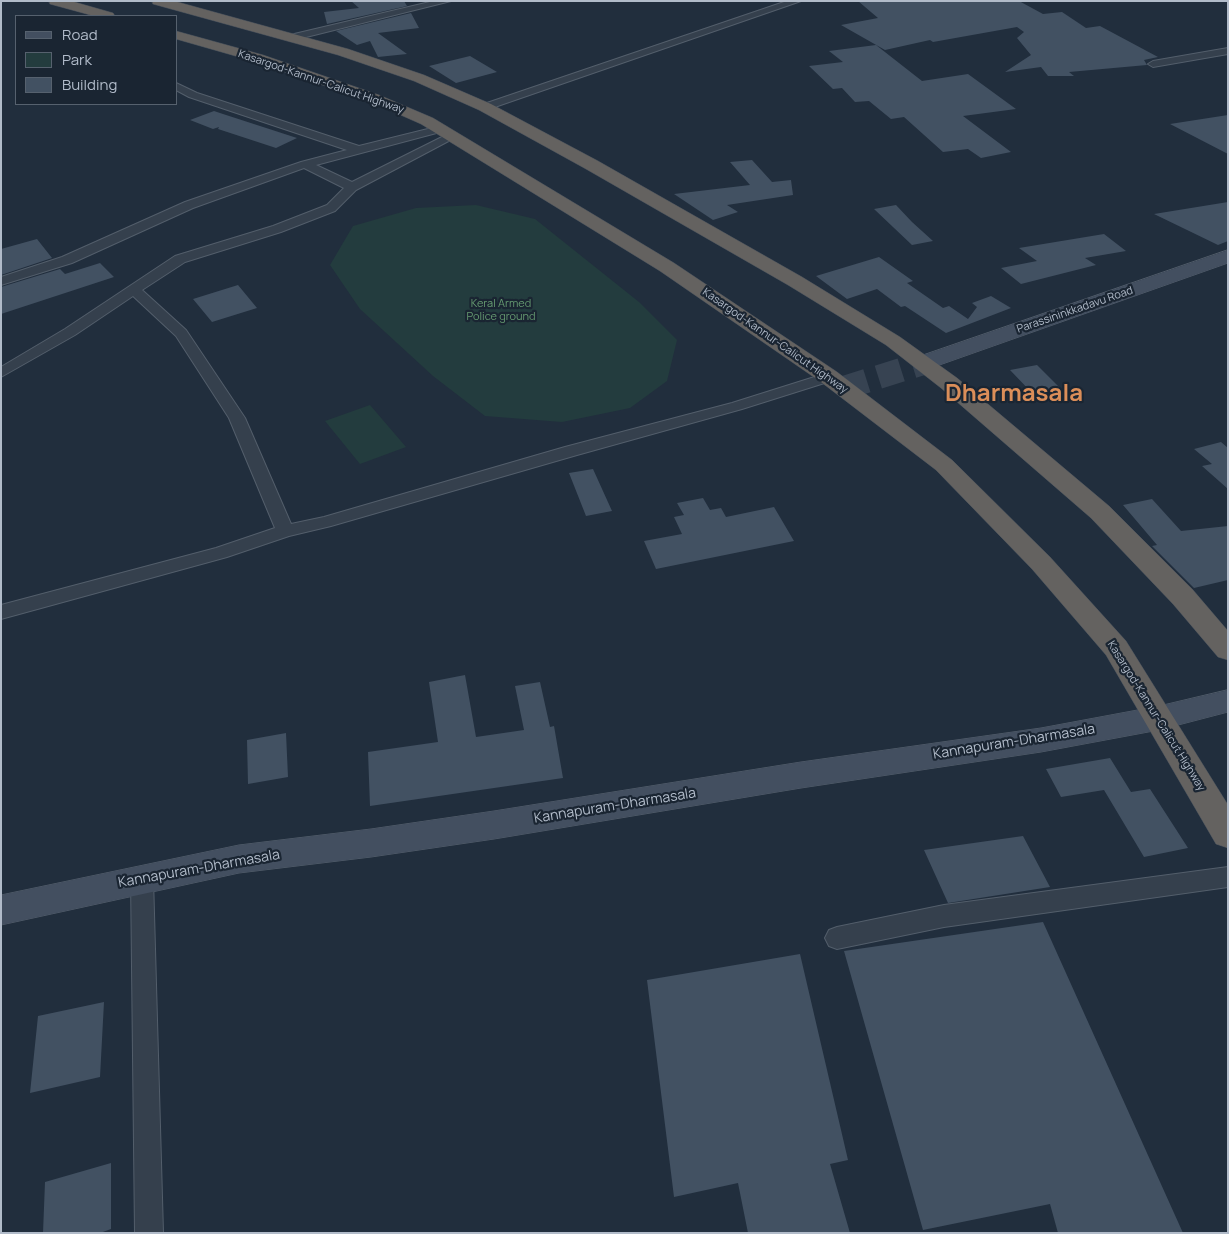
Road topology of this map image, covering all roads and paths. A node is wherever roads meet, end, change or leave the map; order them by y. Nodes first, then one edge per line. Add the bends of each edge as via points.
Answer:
1 (55, 1) edge
2 (158, 1) edge
3 (447, 1) edge
4 (797, 1) edge
5 (104, 15) edge
6 (178, 36) edge
7 (290, 38) junction
8 (1228, 51) edge
9 (1153, 64) dead end
10 (178, 87) edge
11 (485, 107) junction
12 (446, 132) junction
13 (356, 149) junction
14 (305, 164) junction
15 (352, 188) junction
16 (1228, 256) edge
17 (1, 281) edge
18 (134, 290) junction
19 (923, 363) junction
20 (1, 373) edge
21 (829, 377) junction
22 (285, 531) junction
23 (1, 612) edge
24 (1228, 650) edge
25 (1228, 701) edge
26 (1158, 718) junction
27 (1228, 834) edge
28 (1228, 877) edge
29 (142, 878) junction
30 (1, 910) edge
31 (838, 938) dead end
32 (149, 1233) edge

1 - 5 highway
2 - 7 highway
3 - 7 street
4 - 11 street
6 - 12 highway, Kasargod-Kannur-Calicut Highway via 258,58 374,98
7 - 11 highway via 419,78
8 - 9 street
10 - 13 street via 193,95
11 - 19 highway via 794,281 893,340
12 - 13 street
12 - 15 street
12 - 21 highway, Kasargod-Kannur-Calicut Highway via 666,267
13 - 14 street
14 - 15 street
14 - 17 street via 189,205 67,260
15 - 18 street via 331,208 180,259
16 - 19 main road, Parassininkkadavu Road
18 - 20 street
18 - 22 street via 181,333 237,418
19 - 24 highway via 1100,512 1183,597
21 - 22 street
21 - 26 highway, Kasargod-Kannur-Calicut Highway via 944,465 1042,563 1116,648
22 - 23 street via 221,553
25 - 26 main road, Kannapuram-Dharmasala
26 - 27 highway, Kasargod-Kannur-Calicut Highway
26 - 29 main road, Kannapuram-Dharmasala via 1040,740 800,775 503,824 239,859
28 - 31 street via 944,916
29 - 30 main road, Kannapuram-Dharmasala
29 - 32 street

